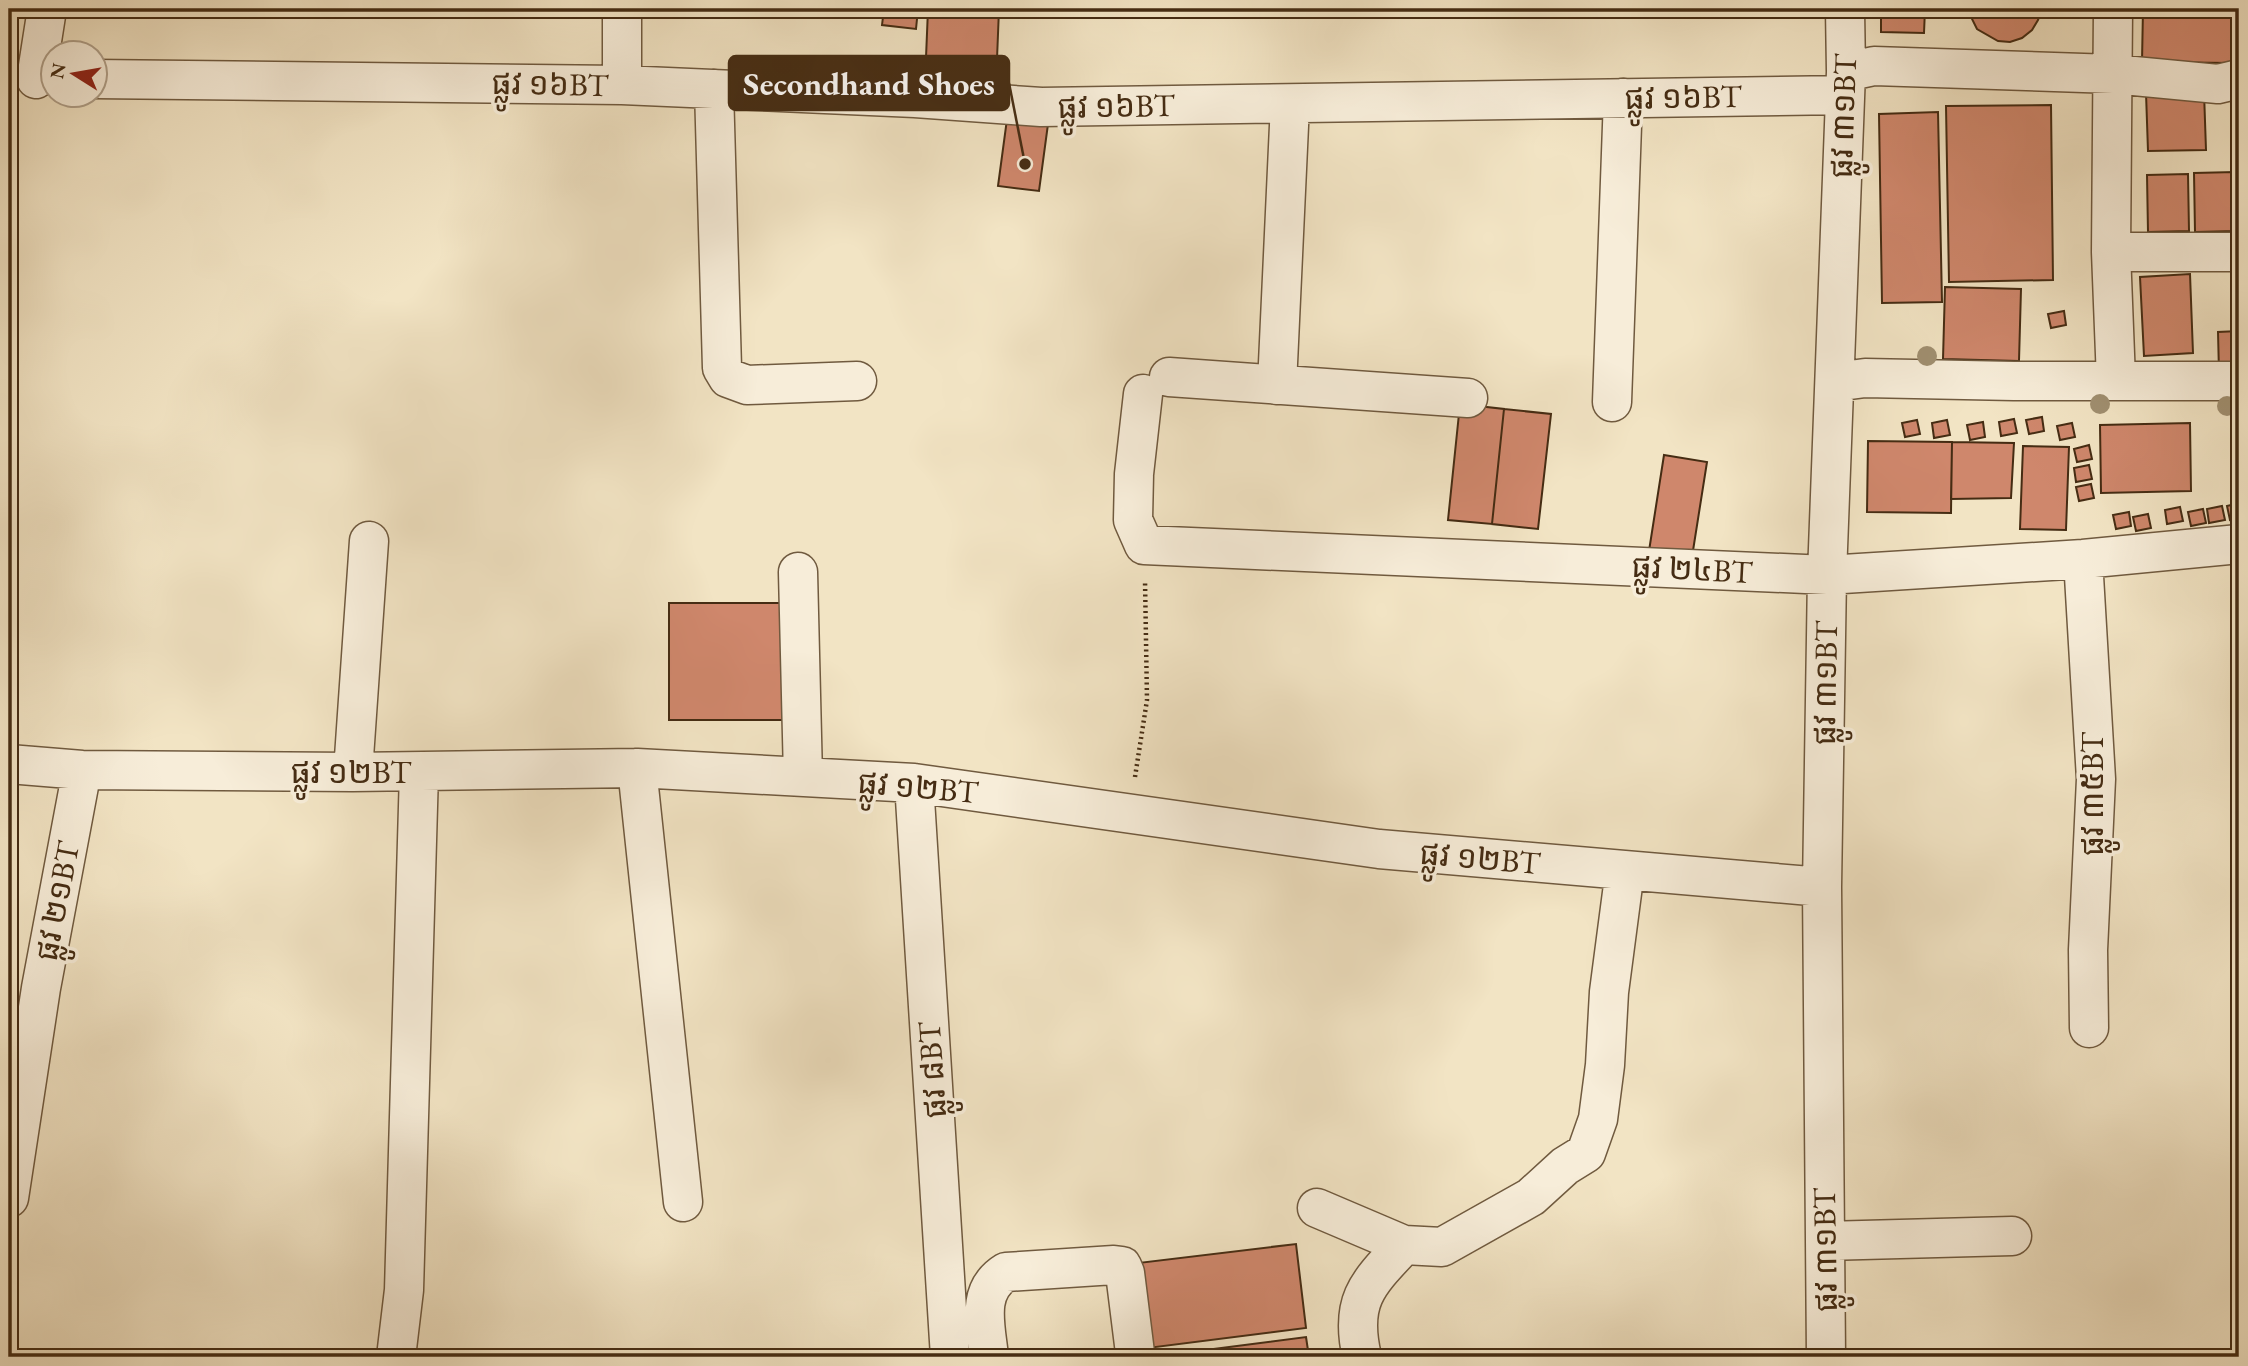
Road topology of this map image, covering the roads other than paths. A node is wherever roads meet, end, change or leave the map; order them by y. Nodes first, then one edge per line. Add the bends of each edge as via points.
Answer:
1 (47, 9) edge
2 (622, 9) edge
3 (1845, 9) edge
4 (2113, 9) edge
5 (2113, 74) junction
6 (32, 79) edge
7 (108, 79) edge
8 (2239, 79) edge
9 (1845, 83) junction
10 (622, 85) junction
11 (714, 89) junction
12 (1623, 98) junction
13 (1290, 104) junction
14 (2111, 252) junction
15 (2239, 252) edge
16 (2116, 380) junction
17 (856, 381) dead end
18 (2239, 381) edge
19 (1835, 382) junction
20 (1277, 385) junction
21 (1468, 398) dead end
22 (1612, 402) dead end
23 (369, 541) dead end
24 (2239, 544) edge
25 (2082, 559) junction
26 (798, 572) dead end
27 (1827, 575) junction
28 (9, 764) edge
29 (637, 768) junction
30 (82, 770) junction
31 (353, 772) junction
32 (419, 772) junction
33 (803, 777) junction
34 (914, 783) junction
35 (1625, 870) junction
36 (1822, 887) junction
37 (2089, 1028) dead end
38 (9, 1198) edge
39 (683, 1202) dead end
40 (1317, 1208) dead end
41 (2012, 1236) dead end
42 (1825, 1241) junction
43 (1404, 1245) junction
44 (396, 1357) edge
45 (950, 1357) edge
46 (989, 1357) edge
47 (1132, 1357) edge
48 (1362, 1357) edge
49 (1826, 1357) edge

1 - 6 street
2 - 10 street
3 - 9 street, ផ្លូវ ៣១BT
4 - 5 street
5 - 8 street, ផ្លូវ ១៦BT via 2218,84
5 - 9 street, ផ្លូវ ១៦BT via 1874,66
5 - 14 street
7 - 10 street, ផ្លូវ ១៦BT
9 - 12 street, ផ្លូវ ១៦BT
9 - 19 street, ផ្លូវ ៣១BT
10 - 11 street, ផ្លូវ ១៦BT
11 - 13 street, ផ្លូវ ១៦BT via 1041,107
11 - 17 street via 722,368 728,378 747,385
12 - 13 street, ផ្លូវ ១៦BT
12 - 22 street
13 - 20 street
14 - 15 street
14 - 16 street
16 - 18 street
16 - 19 street via 1865,378
19 - 27 street, ផ្លូវ ៣១BT
20 - 21 street
20 - 27 street, ផ្លូវ ២៤BT via 1156,386 1134,474 1133,520 1144,545
23 - 31 street
24 - 25 street, ផ្លូវ ២៤BT
25 - 27 street, ផ្លូវ ២៤BT
25 - 37 street, ផ្លូវ ៣៥BT via 2096,779
26 - 33 street
27 - 36 street, ផ្លូវ ៣១BT
28 - 30 street, ផ្លូវ ១២BT
29 - 32 street, ផ្លូវ ១២BT
29 - 33 street, ផ្លូវ ១២BT
29 - 39 street
30 - 31 street, ផ្លូវ ១២BT
30 - 38 street, ផ្លូវ ២១BT via 41,988
31 - 32 street, ផ្លូវ ១២BT
32 - 44 street via 404,1290
33 - 34 street, ផ្លូវ ១២BT
34 - 35 street, ផ្លូវ ១២BT via 1379,849
34 - 45 street, ផ្លូវ ៨BT
35 - 36 street, ផ្លូវ ១២BT
35 - 43 street via 1598,1119 1586,1153 1531,1197 1442,1247
36 - 42 street, ផ្លូវ ៣១BT
40 - 43 street
41 - 42 street
42 - 49 street, ផ្លូវ ៣១BT
43 - 48 street via 1360,1299 1357,1338
46 - 47 street via 984,1306 995,1279 1006,1272 1114,1265 1122,1266 1125,1273

